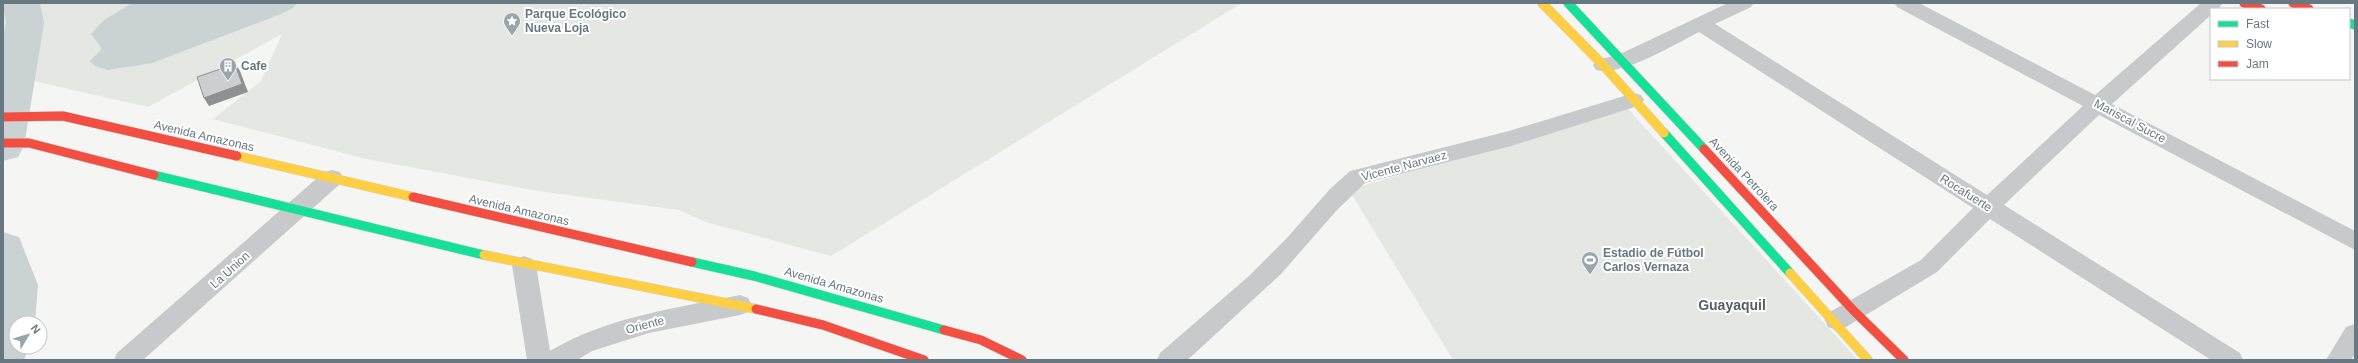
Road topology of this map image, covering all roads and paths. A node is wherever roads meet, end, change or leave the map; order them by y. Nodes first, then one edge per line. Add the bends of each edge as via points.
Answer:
1 (1542, 3) edge
2 (1568, 3) edge
3 (1744, 3) edge
4 (1904, 3) edge
5 (2213, 3) edge
6 (2244, 3) edge
7 (2292, 3) edge
8 (2258, 8) edge
9 (2306, 8) edge
10 (1702, 25) junction
11 (1624, 60) junction
12 (1603, 65) junction
13 (1634, 100) junction
14 (2098, 104) junction
15 (3, 117) edge
16 (3, 144) edge
17 (332, 178) junction
18 (1988, 207) junction
19 (296, 211) junction
20 (2355, 240) edge
21 (524, 265) junction
22 (740, 305) junction
23 (1854, 311) junction
24 (1833, 322) junction
25 (2355, 334) edge
26 (126, 360) edge
27 (539, 360) edge
28 (556, 360) edge
29 (924, 360) edge
30 (1022, 360) edge
31 (1170, 360) edge
32 (1868, 360) edge
33 (1904, 360) edge
34 (2231, 360) edge
35 (2338, 360) edge

1 - 12 main road
2 - 11 main road, Avenida Petrolera
3 - 10 street
4 - 14 street, Mariscal Sucre
5 - 14 street
6 - 8 main road
7 - 9 main road
10 - 11 street
10 - 18 street, Rocafuerte
11 - 12 street
11 - 23 main road, Avenida Petrolera
12 - 13 main road
13 - 24 main road
13 - 31 street, Vicente Narvaez via 1511,138 1358,177 1341,189 1285,254 1212,325
14 - 18 street
14 - 20 street, Mariscal Sucre
15 - 17 main road, Avenida Amazonas via 63,116
16 - 19 main road via 29,143
17 - 19 street, La Union
17 - 30 main road, Avenida Amazonas via 769,280 981,340
18 - 23 street via 1929,266
18 - 34 street, Rocafuerte
19 - 21 main road
19 - 26 street, La Union
21 - 22 main road
21 - 27 street
22 - 28 street, Oriente via 649,323 584,343
22 - 29 main road via 823,326
23 - 24 street
23 - 33 main road, Avenida Petrolera
24 - 32 main road
25 - 35 street

